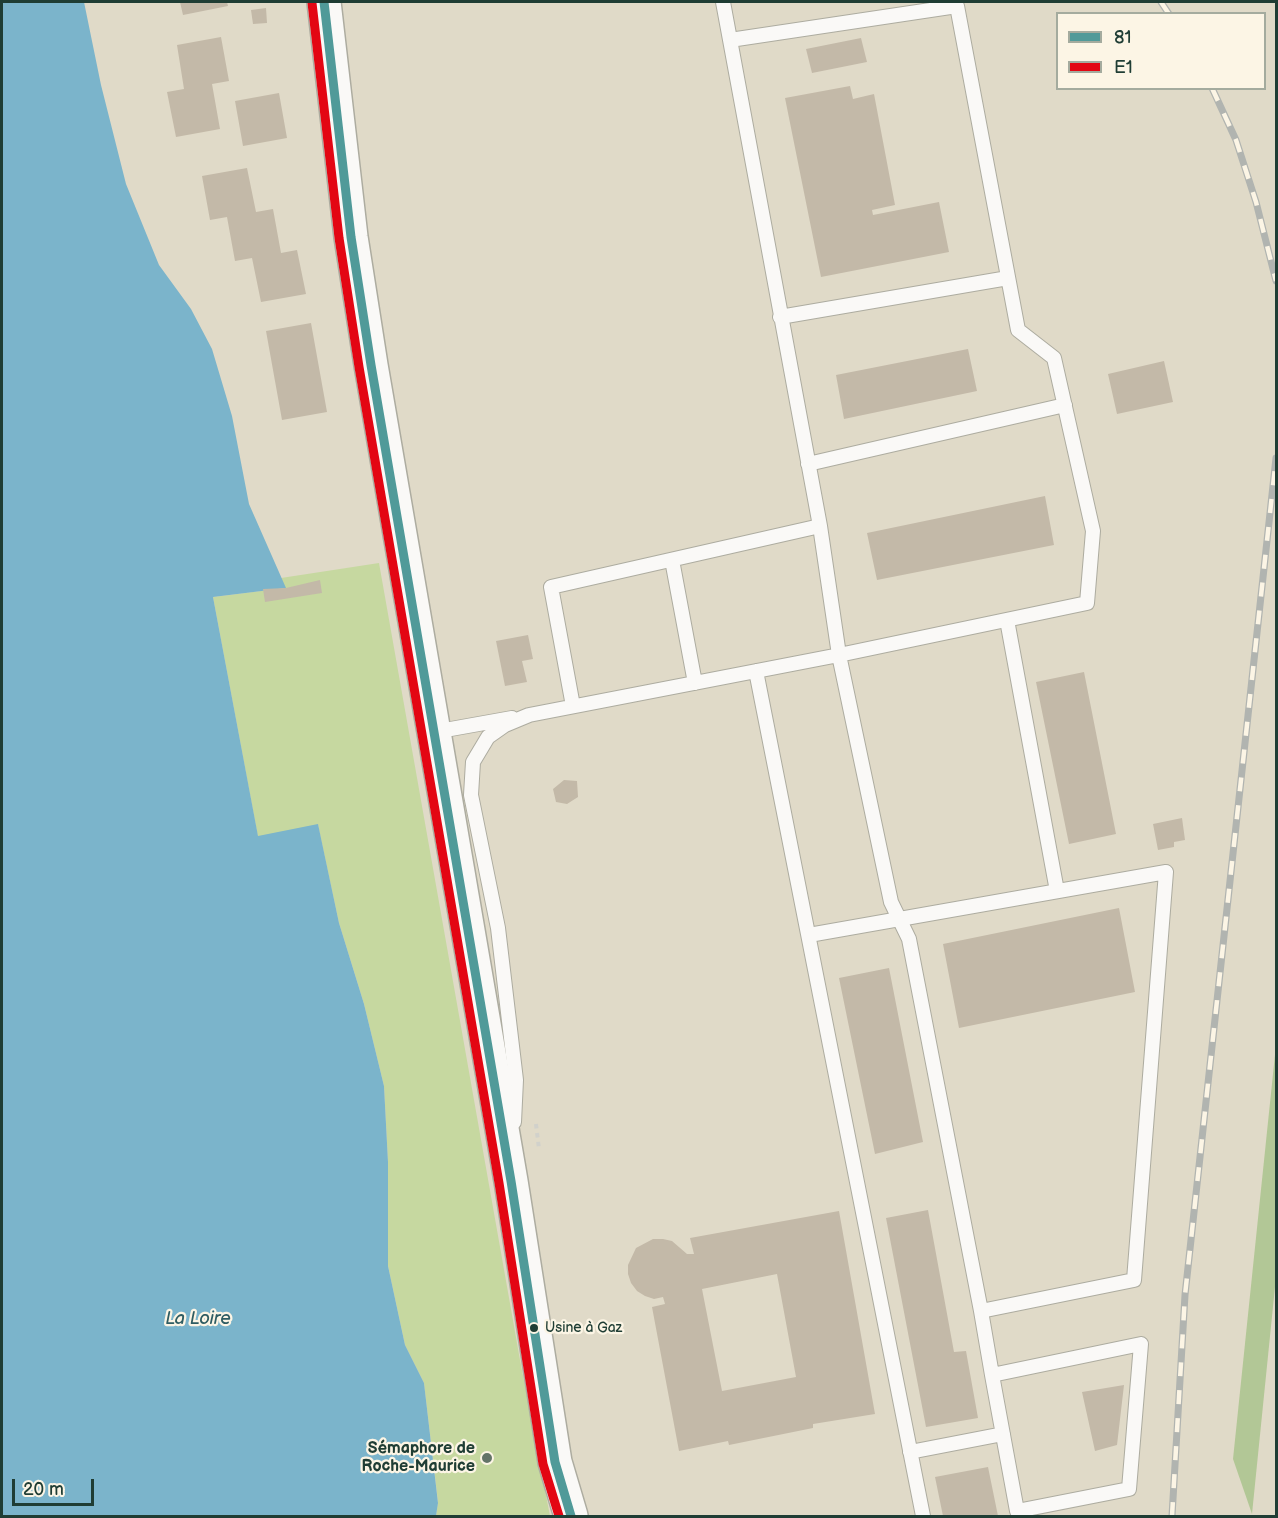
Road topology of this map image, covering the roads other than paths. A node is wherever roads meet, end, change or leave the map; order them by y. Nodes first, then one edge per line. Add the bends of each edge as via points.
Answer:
1 (324, 2) edge
2 (723, 2) edge
3 (730, 40) junction
4 (1008, 278) junction
5 (780, 317) junction
6 (1065, 405) junction
7 (808, 464) junction
8 (820, 526) junction
9 (672, 560) junction
10 (1006, 620) junction
11 (840, 655) junction
12 (756, 671) junction
13 (695, 683) junction
14 (573, 706) junction
15 (535, 713) junction
16 (434, 732) junction
17 (1057, 891) junction
18 (899, 919) junction
19 (809, 935) junction
20 (511, 1181) junction
21 (981, 1311) junction
22 (992, 1375) junction
23 (1003, 1434) junction
24 (910, 1452) junction
25 (571, 1516) edge
26 (923, 1516) edge

1 - 16 main road via 351,237
2 - 3 lane
3 - 4 lane via 957,6
3 - 5 lane
4 - 5 lane
4 - 6 lane via 1018,330 1054,358
5 - 7 lane
6 - 7 lane
6 - 10 lane via 1093,531 1087,603
7 - 8 lane
8 - 9 lane
8 - 11 lane
9 - 13 lane
9 - 14 lane via 551,587
10 - 11 lane
10 - 17 lane
11 - 12 lane
11 - 18 lane via 891,902
12 - 13 lane
12 - 19 lane
13 - 14 lane
14 - 15 lane
15 - 16 lane
15 - 20 lane via 488,737 473,762 471,795 498,928 516,1080
16 - 20 main road
17 - 18 lane
17 - 21 lane via 1166,872 1134,1280
18 - 19 lane
18 - 21 lane via 909,939
19 - 24 lane
20 - 25 main road via 555,1462
21 - 22 lane
22 - 23 lane
22 - 23 lane via 1141,1344 1129,1489 1017,1511
23 - 24 lane
24 - 26 lane

